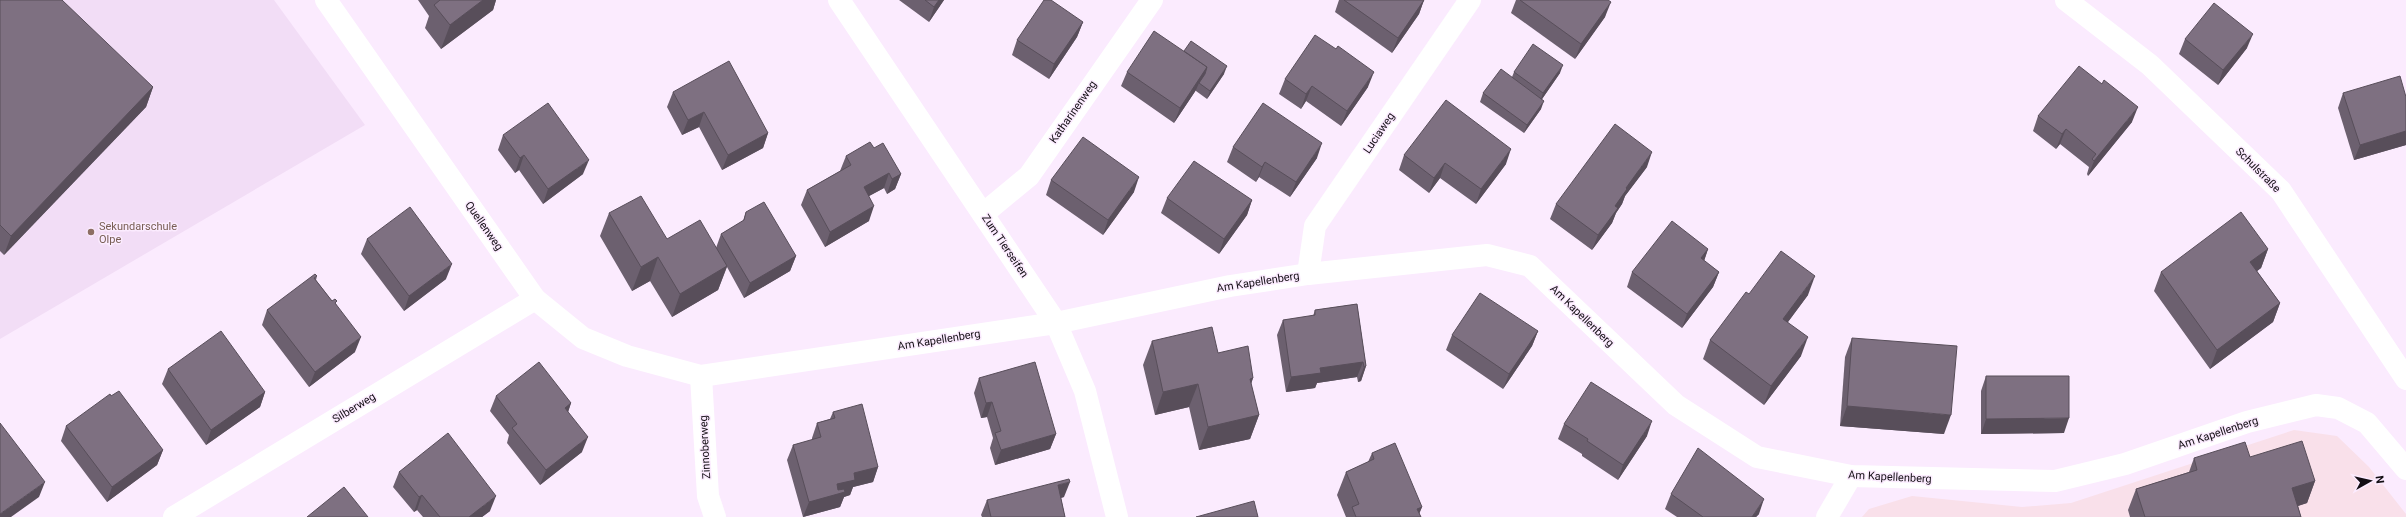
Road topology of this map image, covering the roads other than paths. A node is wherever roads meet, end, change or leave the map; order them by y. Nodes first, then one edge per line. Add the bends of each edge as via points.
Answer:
1 (326, 0) edge
2 (839, 0) edge
3 (1152, 0) edge
4 (1470, 0) edge
5 (2066, 0) edge
6 (983, 214) junction
7 (1308, 274) junction
8 (535, 299) junction
9 (1056, 323) junction
10 (701, 376) junction
11 (2406, 379) edge
12 (2406, 469) edge
13 (1852, 476) junction
14 (174, 517) edge
15 (714, 517) edge
16 (1117, 517) edge
17 (1827, 517) edge

1 - 8 street, Quellenweg
2 - 6 street, Zum Tierseifen
3 - 6 street, Katharinenweg via 1029,176
4 - 7 street, Luciaweg via 1315,226
5 - 11 street, Schulstraße via 2150,65 2281,191
6 - 9 street, Zum Tierseifen
7 - 9 street, Am Kapellenberg via 1230,286
7 - 13 street, Am Kapellenberg via 1487,255 1530,266 1676,405 1757,457
8 - 10 street, Quellenweg via 583,338 627,356
8 - 14 street, Silberweg
9 - 10 street, Am Kapellenberg
9 - 16 street, Zum Tierseifen via 1085,391
10 - 15 street, Zinnoberweg via 708,496
12 - 13 street, Am Kapellenberg via 2367,423 2338,408 2316,404 2247,422 2125,464 2055,482
13 - 17 street

